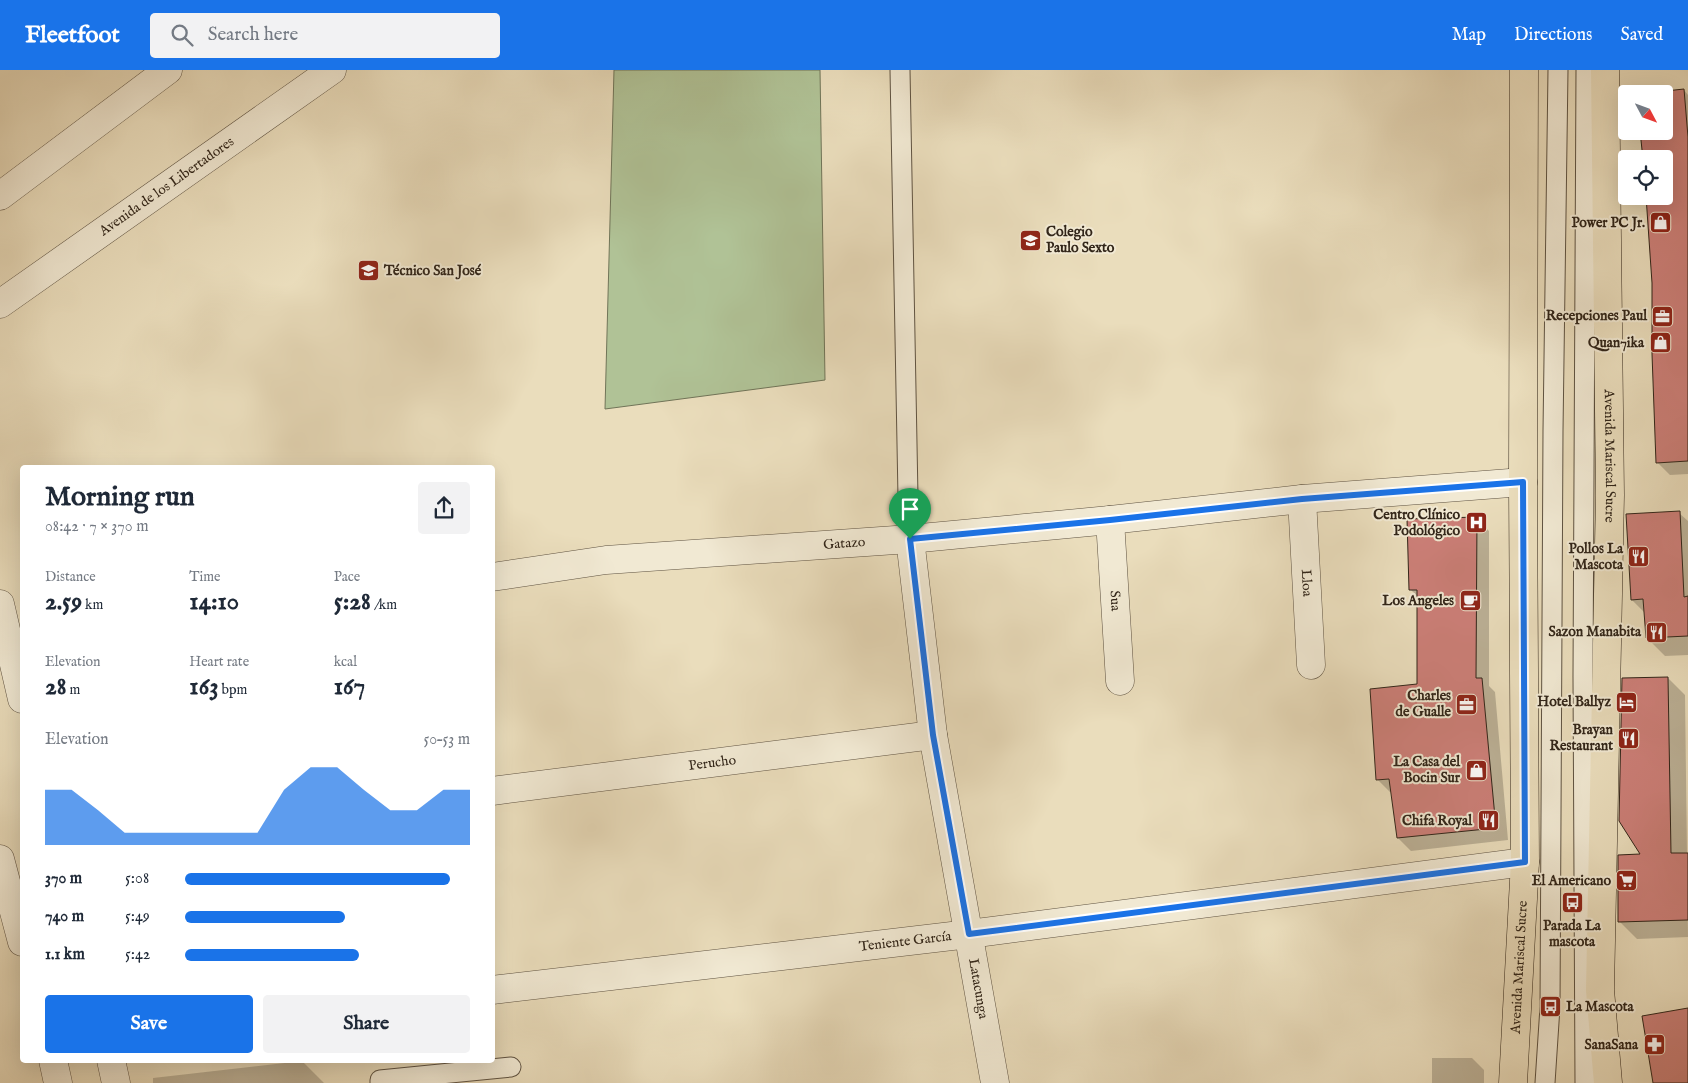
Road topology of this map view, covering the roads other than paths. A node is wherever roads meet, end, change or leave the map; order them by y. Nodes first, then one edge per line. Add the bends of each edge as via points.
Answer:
1 (168, 70) edge
2 (332, 70) edge
3 (900, 70) edge
4 (1524, 70) edge
5 (1558, 70) edge
6 (1586, 70) edge
7 (1605, 70) edge
8 (0, 196) edge
9 (0, 304) edge
10 (1523, 482) junction
11 (1302, 499) junction
12 (1110, 520) junction
13 (910, 539) junction
14 (495, 576) edge
15 (0, 604) edge
16 (10, 632) edge
17 (1310, 665) dead end
18 (1120, 681) dead end
19 (20, 688) edge
20 (933, 735) junction
21 (495, 791) edge
22 (0, 859) edge
23 (1525, 862) junction
24 (20, 934) edge
25 (969, 934) junction
26 (495, 990) edge
27 (54, 1063) edge
28 (112, 1063) edge
29 (511, 1067) dead end
30 (58, 1083) edge
31 (116, 1083) edge
32 (380, 1083) edge
33 (995, 1083) edge
34 (1513, 1083) edge
35 (1545, 1083) edge
36 (1585, 1083) edge
37 (1608, 1083) edge

1 - 8 street
2 - 9 street, Avenida de los Libertadores
3 - 13 lane
4 - 10 main road, Avenida Mariscal Sucre
5 - 35 lane via 1550,1007
6 - 36 lane via 1582,677
7 - 37 main road, Avenida Mariscal Sucre via 1610,504 1600,990
10 - 11 street, Gatazo
10 - 23 main road, Avenida Mariscal Sucre
11 - 12 street, Gatazo
11 - 17 street, Lloa
12 - 13 street, Gatazo
12 - 18 street, Sua
13 - 14 street, Gatazo via 606,560
13 - 20 street, Latacunga
15 - 16 street
16 - 19 street
20 - 21 street, Perucho
20 - 25 street, Latacunga
22 - 24 street
23 - 25 street, Teniente García
23 - 34 main road, Avenida Mariscal Sucre
25 - 26 street, Teniente García
25 - 33 street, Latacunga
27 - 30 street
28 - 31 street
29 - 32 lane via 380,1080

